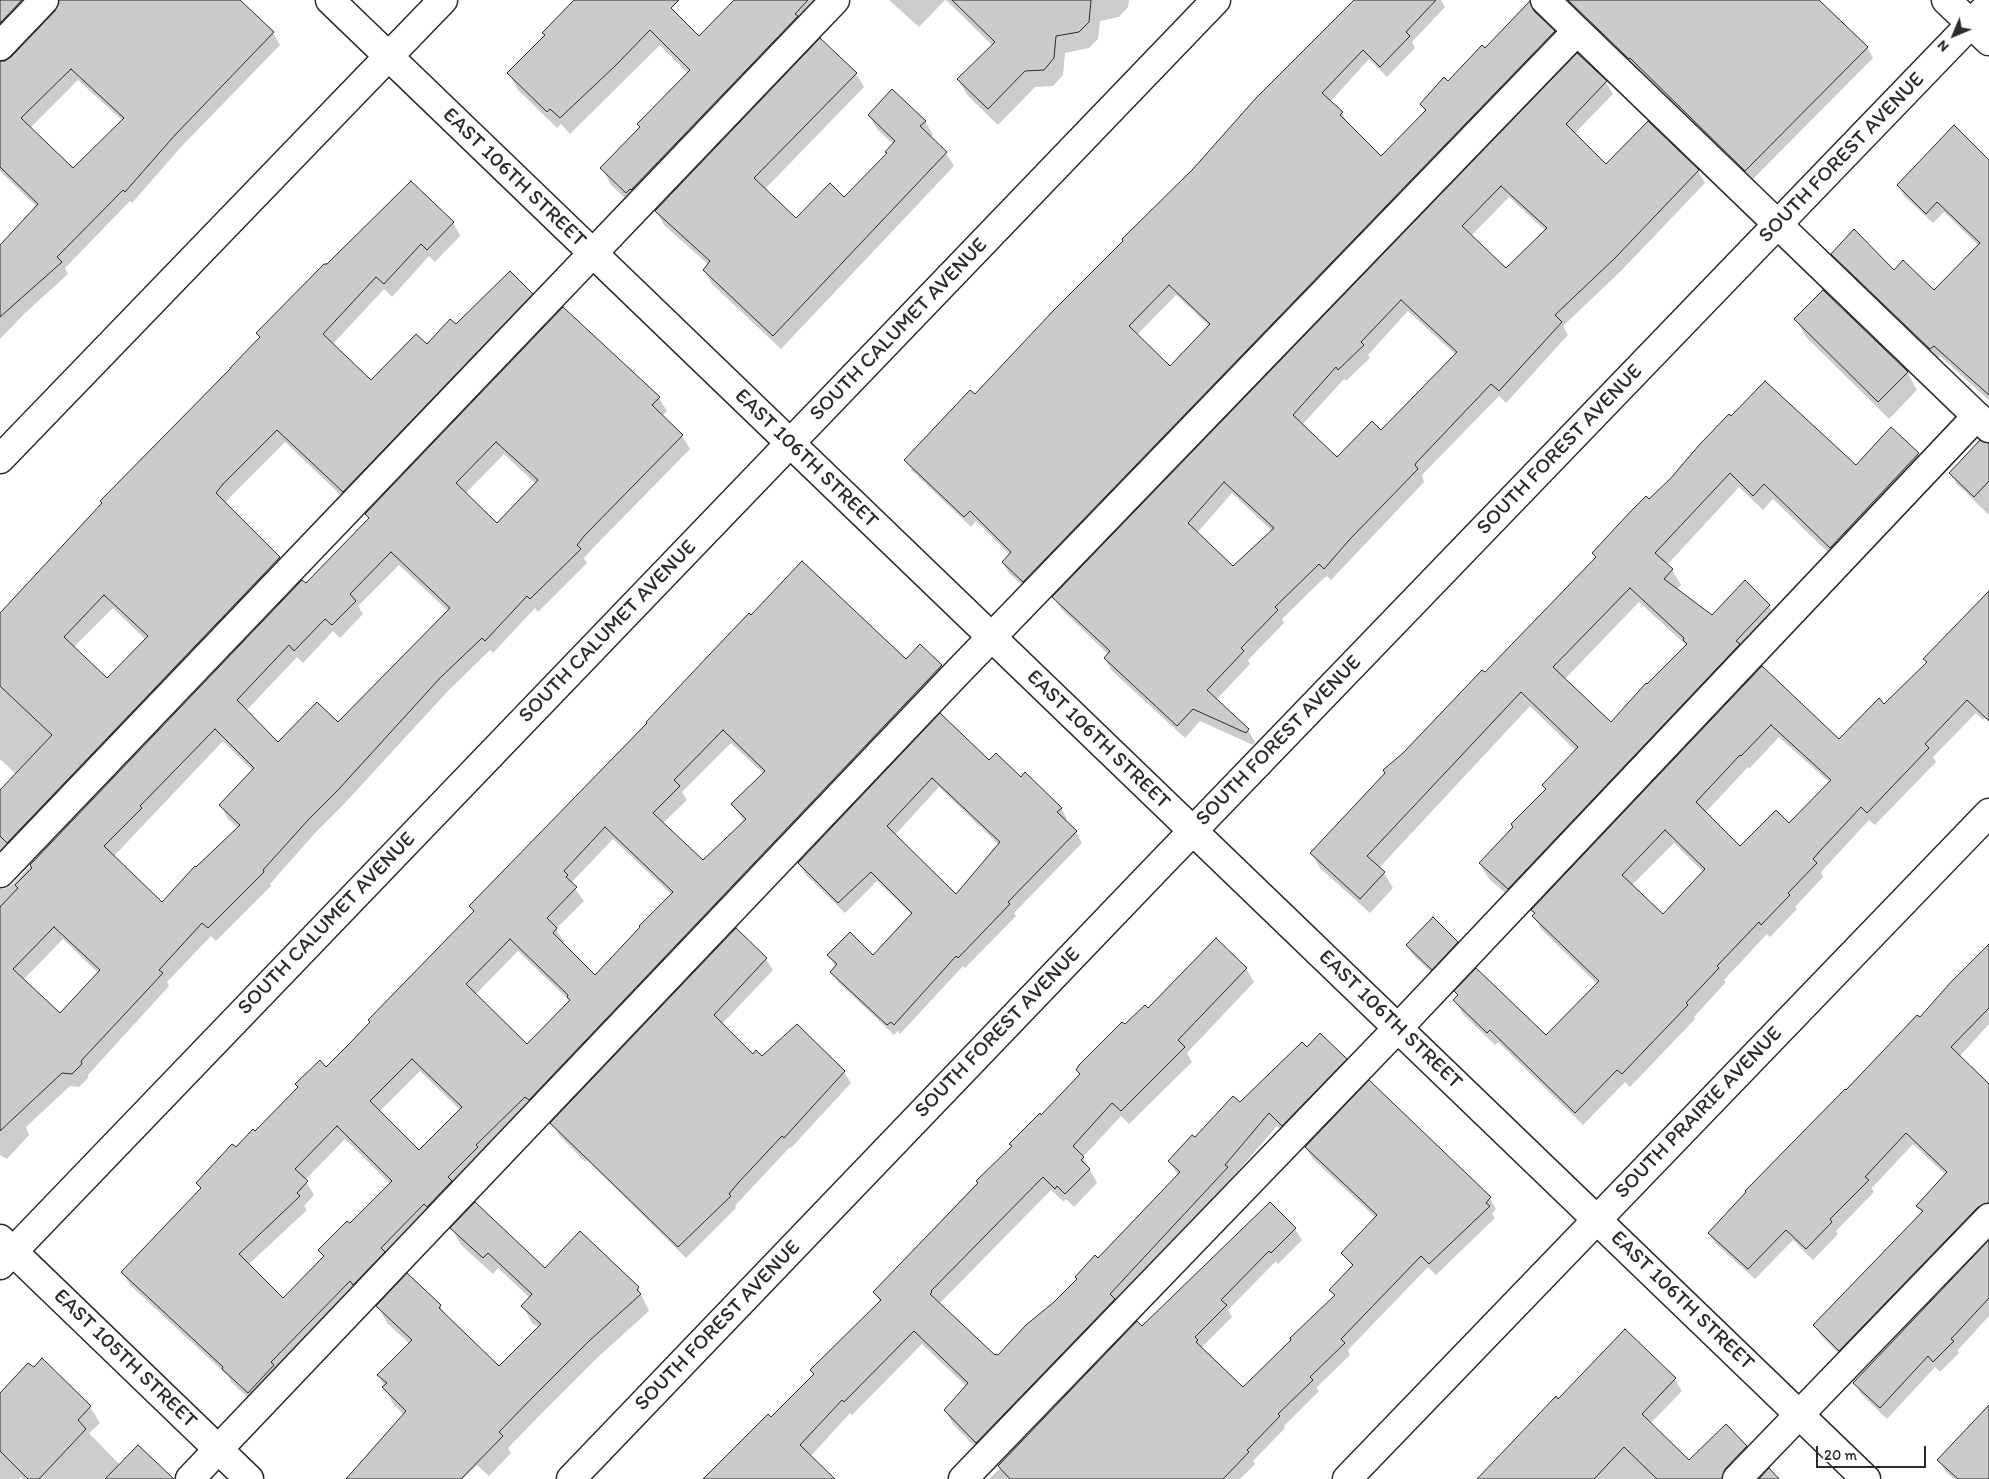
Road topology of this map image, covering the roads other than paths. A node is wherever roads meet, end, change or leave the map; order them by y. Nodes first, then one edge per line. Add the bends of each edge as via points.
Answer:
1 (44, 0) edge
2 (330, 0) edge
3 (443, 0) edge
4 (835, 0) edge
5 (1216, 0) edge
6 (1545, 0) edge
7 (1946, 0) edge
8 (1983, 24) edge
9 (1577, 31) junction
10 (0, 46) edge
11 (388, 57) junction
12 (1778, 224) junction
13 (593, 253) junction
14 (1983, 422) edge
15 (790, 443) junction
16 (0, 459) edge
17 (992, 637) junction
18 (1989, 813) edge
19 (1192, 830) junction
20 (0, 873) edge
21 (1398, 1028) junction
22 (1989, 1218) edge
23 (1596, 1219) junction
24 (4, 1252) edge
25 (1799, 1414) junction
26 (219, 1449) junction
27 (190, 1479) edge
28 (249, 1479) edge
29 (571, 1479) edge
30 (963, 1479) edge
31 (1347, 1479) edge
32 (1737, 1479) edge
33 (1866, 1479) edge

1 - 10 street
2 - 11 street, EAST 106TH STREET
3 - 11 street
4 - 13 street
5 - 15 street, SOUTH CALUMET AVENUE
6 - 9 street
7 - 8 street
8 - 12 street, SOUTH FOREST AVENUE
9 - 12 street
9 - 17 street
11 - 13 street, EAST 106TH STREET
11 - 16 street
12 - 14 street
12 - 19 street, SOUTH FOREST AVENUE
13 - 15 street, EAST 106TH STREET
13 - 20 street
14 - 21 street
15 - 17 street, EAST 106TH STREET
15 - 24 street, SOUTH CALUMET AVENUE
17 - 19 street, EAST 106TH STREET
17 - 26 street
18 - 23 street, SOUTH PRAIRIE AVENUE
19 - 21 street, EAST 106TH STREET
19 - 29 street, SOUTH FOREST AVENUE
21 - 23 street, EAST 106TH STREET
21 - 30 street
22 - 25 street
23 - 25 street, EAST 106TH STREET
23 - 31 street, SOUTH PRAIRIE AVENUE
24 - 26 street, EAST 105TH STREET
25 - 32 street
25 - 33 street, EAST 106TH STREET
26 - 27 street
26 - 28 street, EAST 105TH STREET

